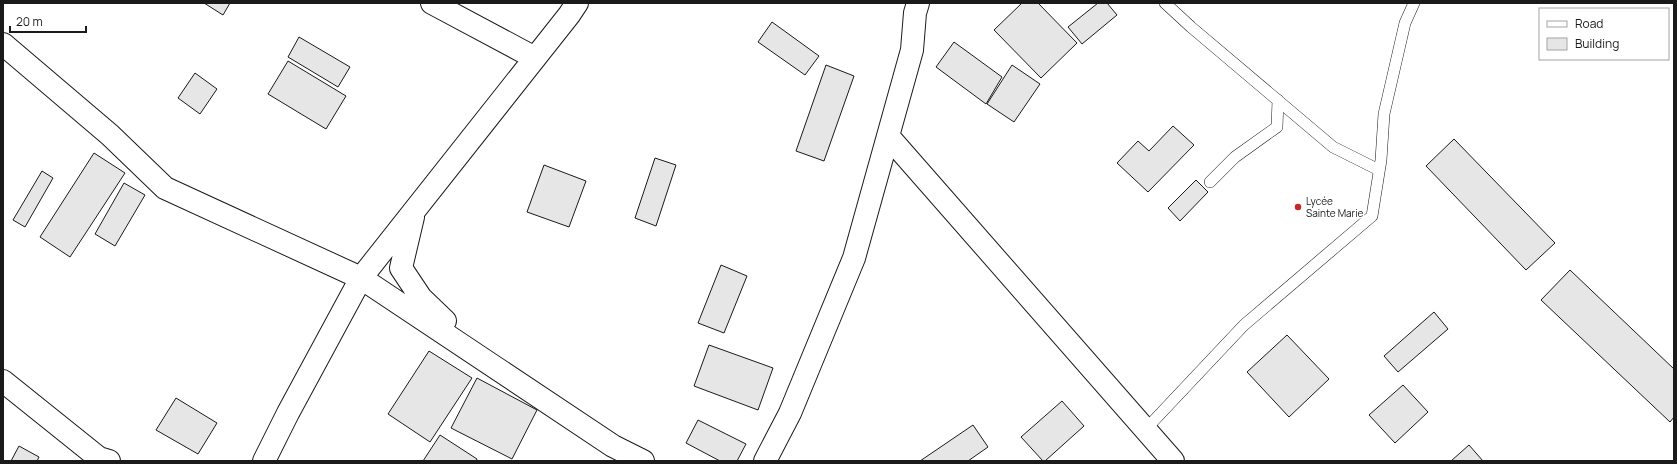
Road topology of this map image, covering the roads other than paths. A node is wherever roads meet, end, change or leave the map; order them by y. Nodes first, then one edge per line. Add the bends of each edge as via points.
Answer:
1 (432, 3) edge
2 (577, 3) edge
3 (918, 3) edge
4 (1165, 3) edge
5 (1414, 3) edge
6 (3, 44) edge
7 (535, 58) junction
8 (1278, 100) junction
9 (888, 136) junction
10 (1379, 170) junction
11 (1210, 182) dead end
12 (414, 210) junction
13 (361, 278) junction
14 (489, 363) junction
15 (3, 381) edge
16 (1145, 430) junction
17 (108, 461) edge
18 (264, 461) edge
19 (643, 461) edge
20 (765, 461) edge
21 (1172, 461) edge

1 - 7 street
2 - 7 street
3 - 9 street via 912,50
4 - 8 lane
5 - 10 lane via 1405,23 1384,114
6 - 13 street via 110,135 165,188
7 - 12 street
8 - 10 lane via 1333,147
8 - 11 lane via 1277,127 1235,157
9 - 16 street
9 - 20 street via 854,258 790,413
10 - 16 lane via 1372,216 1244,325
12 - 13 street
12 - 14 street via 401,268 421,298
13 - 14 street
13 - 18 street
14 - 19 street via 613,446
15 - 17 street via 99,458
16 - 21 street

